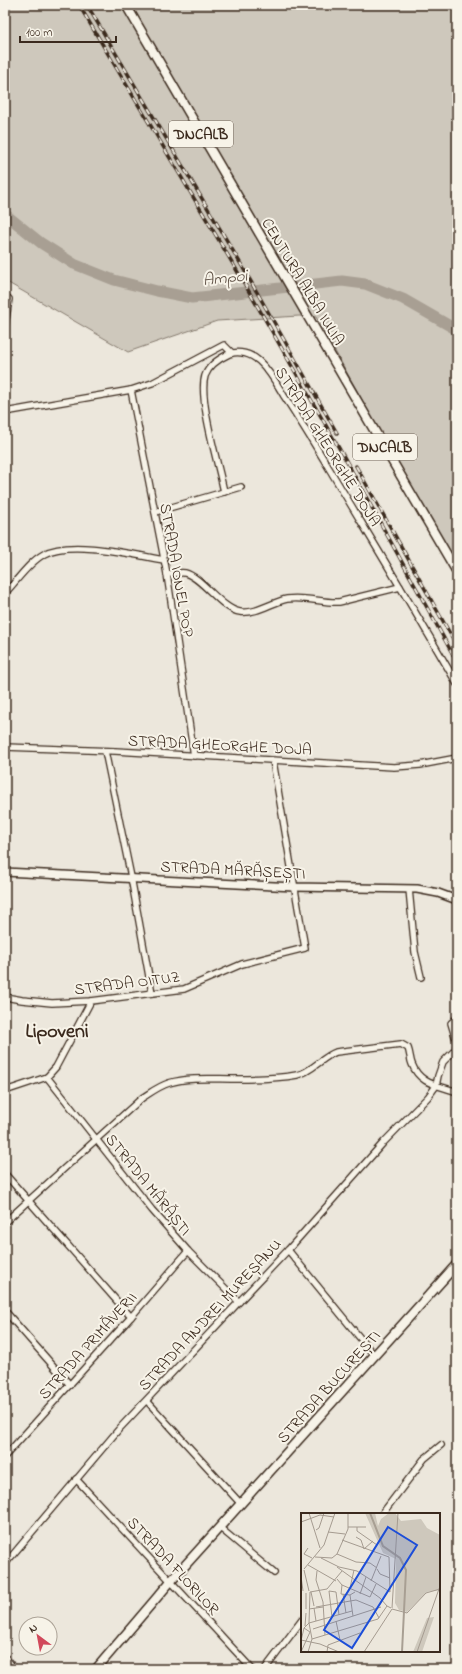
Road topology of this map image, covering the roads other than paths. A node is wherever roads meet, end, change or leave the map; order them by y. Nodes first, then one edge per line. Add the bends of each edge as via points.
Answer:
1 (126, 5) edge
2 (5, 296) edge
3 (5, 326) edge
4 (232, 353) junction
5 (131, 390) junction
6 (5, 412) edge
7 (241, 487) dead end
8 (224, 492) junction
9 (155, 512) junction
10 (164, 560) junction
11 (457, 572) edge
12 (167, 574) junction
13 (400, 587) junction
14 (5, 593) edge
15 (457, 684) edge
16 (5, 747) edge
17 (105, 751) junction
18 (194, 756) junction
19 (457, 758) edge
20 (273, 761) junction
21 (5, 872) edge
22 (131, 877) junction
23 (294, 887) junction
24 (409, 889) junction
25 (457, 900) edge
26 (422, 977) dead end
27 (152, 993) junction
28 (5, 996) edge
29 (90, 1001) junction
30 (457, 1018) edge
31 (457, 1044) edge
32 (47, 1077) junction
33 (436, 1086) junction
34 (5, 1091) edge
35 (457, 1092) edge
36 (97, 1141) junction
37 (5, 1174) edge
38 (28, 1201) junction
39 (5, 1222) edge
40 (288, 1250) junction
41 (188, 1251) junction
42 (457, 1264) edge
43 (239, 1302) junction
44 (5, 1311) edge
45 (131, 1317) junction
46 (374, 1355) junction
47 (70, 1385) junction
48 (147, 1401) junction
49 (441, 1445) dead end
50 (5, 1456) edge
51 (76, 1479) junction
52 (241, 1504) junction
53 (383, 1513) edge
54 (219, 1527) junction
55 (5, 1564) edge
56 (274, 1574) dead end
57 (171, 1580) junction
58 (301, 1621) edge
59 (5, 1657) edge
60 (14, 1669) edge
61 (96, 1669) edge
62 (252, 1669) edge
63 (265, 1669) edge

1 - 11 main road, CENTURA ALBA IULIA / DNCALB
2 - 3 street via 9,299
4 - 5 street via 224,345 152,383
4 - 8 street via 210,367 203,389
4 - 13 street, STRADA GHEORGHE DOJA via 250,355 267,370 300,419
5 - 6 street
5 - 9 street, STRADA IONEL POP
7 - 8 street
8 - 9 street
9 - 10 street, STRADA IONEL POP
10 - 12 street, STRADA IONEL POP
10 - 14 street via 98,550 52,550 38,558
12 - 13 street via 185,573 193,577 227,606 239,612 249,612 289,598 331,603
12 - 18 street, STRADA IONEL POP
13 - 15 street, STRADA GHEORGHE DOJA
16 - 17 street, STRADA GHEORGHE DOJA
17 - 18 street, STRADA GHEORGHE DOJA
17 - 22 street
18 - 20 street, STRADA GHEORGHE DOJA
19 - 20 street, STRADA GHEORGHE DOJA via 407,767
20 - 23 street
21 - 22 street, STRADA MĂRĂȘEȘTI
22 - 23 street, STRADA MĂRĂȘEȘTI
22 - 27 street
23 - 24 street, STRADA MĂRĂȘEȘTI
23 - 27 street, STRADA OITUZ via 305,945 303,950 235,966 188,988
24 - 25 street, STRADA MĂRĂȘEȘTI via 427,890
24 - 26 street via 415,952
27 - 29 street, STRADA OITUZ
28 - 29 street, STRADA OITUZ via 52,1003
29 - 32 street via 56,1068
30 - 31 street, STRADA ANDREI MUREȘANU via 451,1023
31 - 33 street, STRADA ANDREI MUREȘANU via 455,1050 443,1062
32 - 34 street
32 - 36 street, STRADA MĂRĂȘTI
33 - 35 street
33 - 36 street via 415,1071 408,1048 401,1044 336,1052 298,1075 254,1079 195,1079 169,1083 142,1098
33 - 40 street, STRADA ANDREI MUREȘANU
36 - 38 street
36 - 41 street, STRADA MĂRĂȘTI
37 - 38 street
38 - 39 street
38 - 45 street
40 - 43 street, STRADA ANDREI MUREȘANU
40 - 46 street
41 - 43 street, STRADA MĂRĂȘTI
41 - 45 street, STRADA PRIMĂVERII
42 - 46 main road, STRADA BUCUREȘTI
43 - 48 street, STRADA ANDREI MUREȘANU
44 - 47 street
45 - 47 street, STRADA PRIMĂVERII
46 - 52 main road, STRADA BUCUREȘTI
47 - 50 street, STRADA PRIMĂVERII
48 - 51 street, STRADA ANDREI MUREȘANU
48 - 52 street
49 - 53 street via 418,1467
51 - 55 street, STRADA ANDREI MUREȘANU
51 - 57 street, STRADA FLORILOR
52 - 54 main road, STRADA BUCUREȘTI
54 - 56 street
54 - 57 main road, STRADA BUCUREȘTI
57 - 61 main road, STRADA BUCUREȘTI
57 - 62 street, STRADA FLORILOR
58 - 63 street
59 - 60 street

